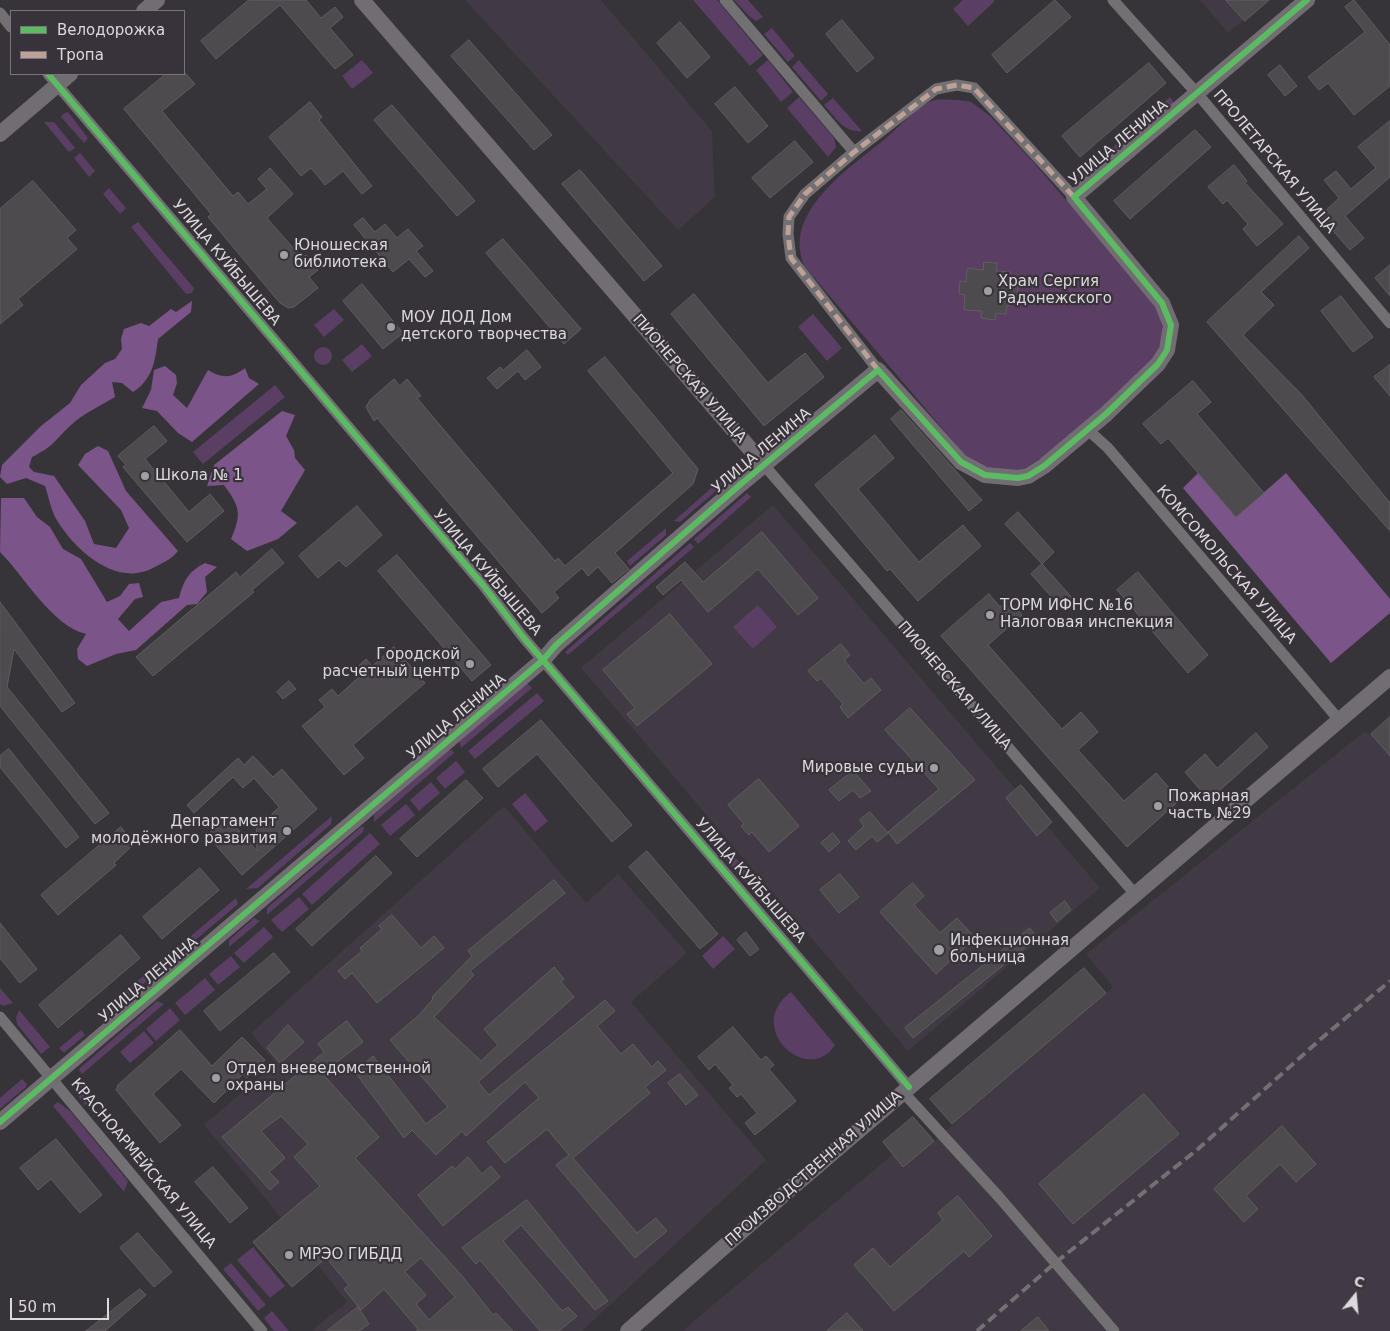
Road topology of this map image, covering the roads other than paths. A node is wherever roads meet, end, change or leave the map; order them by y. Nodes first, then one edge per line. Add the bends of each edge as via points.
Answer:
1 (157, 0) edge
2 (362, 0) edge
3 (725, 0) edge
4 (1112, 0) edge
5 (1307, 0) edge
6 (145, 10) edge
7 (0, 13) edge
8 (10, 26) edge
9 (67, 75) edge
10 (53, 79) edge
11 (1195, 93) junction
12 (0, 134) edge
13 (854, 152) junction
14 (1074, 197) junction
15 (1390, 323) edge
16 (878, 370) junction
17 (1087, 429) junction
18 (764, 465) junction
19 (544, 660) junction
20 (1390, 677) edge
21 (1340, 721) junction
22 (1135, 894) junction
23 (0, 1017) edge
24 (52, 1078) junction
25 (906, 1090) junction
26 (0, 1122) edge
27 (262, 1331) edge
28 (628, 1331) edge
29 (1114, 1331) edge

1 - 6 street
2 - 18 street, ПИОНЕРСКАЯ УЛИЦА
3 - 13 street
4 - 11 street, ПРОЛЕТАРСКАЯ УЛИЦА
5 - 11 street, УЛИЦА ЛЕНИНА
7 - 8 street
9 - 10 street
10 - 12 street
10 - 19 street, УЛИЦА КУЙБЫШЕВА
11 - 14 street, УЛИЦА ЛЕНИНА
11 - 15 street, ПРОЛЕТАРСКАЯ УЛИЦА
13 - 14 street, УЛИЦА ЛЕНИНА via 936,89 956,85 974,88
13 - 16 street, УЛИЦА ЛЕНИНА via 793,208 788,234 792,258
14 - 17 street, УЛИЦА ЛЕНИНА via 1162,303 1171,326 1167,350 1158,364
16 - 17 street, УЛИЦА ЛЕНИНА via 961,462 985,475 1028,476
16 - 18 street, УЛИЦА ЛЕНИНА
17 - 21 street, КОМСОМОЛЬСКАЯ УЛИЦА via 1108,448
18 - 19 street, УЛИЦА ЛЕНИНА via 556,646
18 - 22 street, ПИОНЕРСКАЯ УЛИЦА
19 - 24 street, УЛИЦА ЛЕНИНА
19 - 25 street, УЛИЦА КУЙБЫШЕВА
20 - 21 street, ПРОИЗВОДСТВЕННАЯ УЛИЦА
21 - 22 street, ПРОИЗВОДСТВЕННАЯ УЛИЦА
22 - 25 street, ПРОИЗВОДСТВЕННАЯ УЛИЦА
23 - 24 street, КРАСНОАРМЕЙСКАЯ УЛИЦА
24 - 26 street, УЛИЦА ЛЕНИНА
24 - 27 street, КРАСНОАРМЕЙСКАЯ УЛИЦА
25 - 28 street, ПРОИЗВОДСТВЕННАЯ УЛИЦА
25 - 29 street, УЛИЦА КУЙБЫШЕВА

